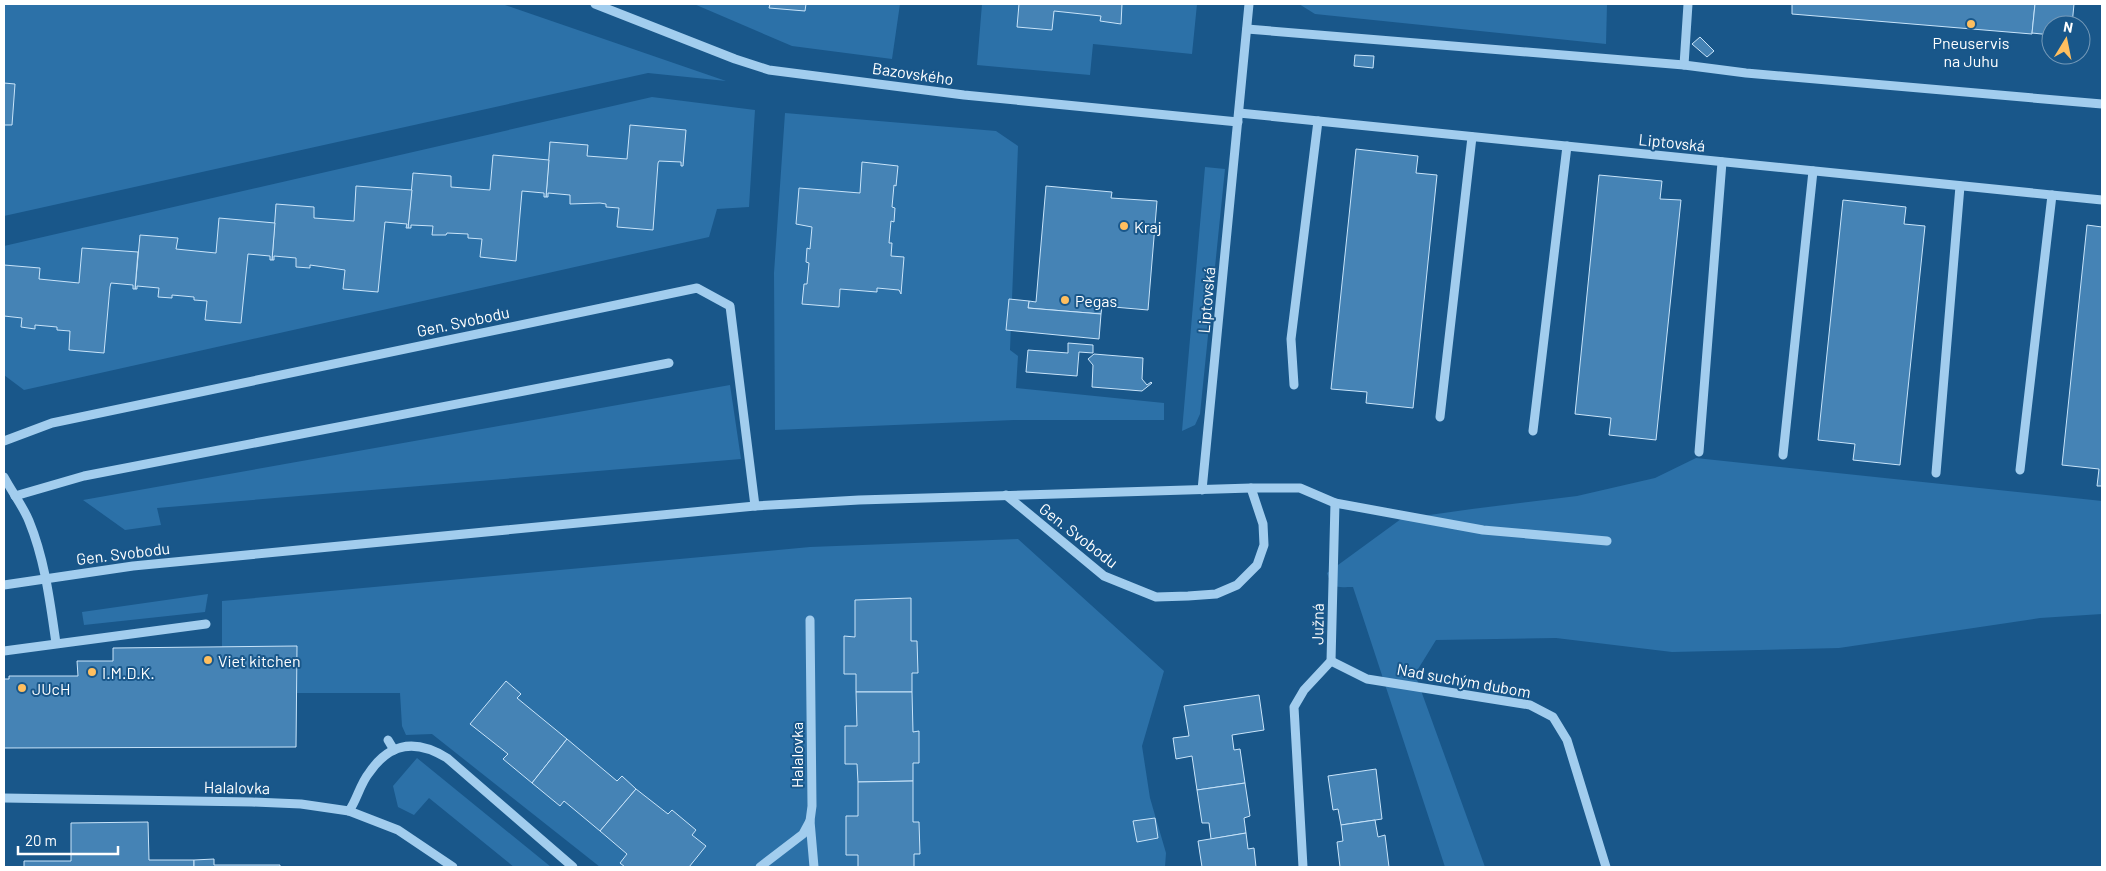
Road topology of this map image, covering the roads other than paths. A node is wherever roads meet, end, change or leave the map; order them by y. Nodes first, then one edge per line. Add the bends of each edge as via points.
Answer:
1 (595, 4) edge
2 (1249, 4) edge
3 (1688, 4) edge
4 (1247, 30) junction
5 (1684, 65) junction
6 (2102, 104) edge
7 (1238, 118) junction
8 (1318, 121) junction
9 (1472, 137) junction
10 (1567, 146) junction
11 (1722, 162) junction
12 (1813, 171) junction
13 (1960, 186) junction
14 (2052, 195) junction
15 (2102, 200) edge
16 (669, 364) dead end
17 (1294, 385) dead end
18 (1440, 418) dead end
19 (1533, 430) dead end
20 (4, 441) edge
21 (1699, 452) dead end
22 (1783, 455) dead end
23 (2020, 470) dead end
24 (1936, 473) dead end
25 (4, 477) edge
26 (1250, 488) junction
27 (1202, 490) junction
28 (1006, 495) junction
29 (14, 496) junction
30 (1335, 504) junction
31 (755, 506) junction
32 (1607, 541) dead end
33 (46, 578) junction
34 (4, 585) edge
35 (810, 620) dead end
36 (206, 624) dead end
37 (56, 643) junction
38 (4, 651) edge
39 (1331, 661) junction
40 (388, 740) dead end
41 (394, 750) junction
42 (4, 798) edge
43 (349, 811) junction
44 (810, 821) junction
45 (453, 867) edge
46 (573, 867) edge
47 (760, 867) edge
48 (814, 867) edge
49 (1303, 867) edge
50 (1606, 867) edge

1 - 7 street, Bazovského via 769,70 964,95
2 - 4 street, Liptovská
3 - 5 street
4 - 5 street
4 - 7 street, Liptovská
5 - 6 street
7 - 8 street, Liptovská
7 - 27 street, Liptovská
8 - 9 street, Liptovská
8 - 17 street via 1291,339
9 - 10 street, Liptovská
9 - 18 street
10 - 11 street, Liptovská
10 - 19 street
11 - 12 street, Liptovská
11 - 21 street
12 - 13 street, Liptovská
12 - 22 street
13 - 14 street, Liptovská
13 - 24 street
14 - 15 street, Liptovská
14 - 23 street
16 - 29 street via 84,476
20 - 31 street, Gen. Svobodu via 52,423 697,288 730,306
25 - 29 street
26 - 27 street
26 - 28 street, Gen. Svobodu via 1263,524 1264,545 1257,565 1237,585 1216,594 1156,597 1104,576
26 - 30 street via 1300,488
27 - 28 street, Gen. Svobodu
28 - 31 street, Gen. Svobodu
29 - 33 street via 29,520
30 - 32 street via 1483,530
30 - 39 street, Južná
31 - 33 street, Gen. Svobodu via 133,566
33 - 34 street, Gen. Svobodu
33 - 37 street
35 - 44 street, Halalovka
36 - 37 street
37 - 38 street
39 - 49 street, Južná via 1304,690 1294,707
39 - 50 street, Nad suchým dubom via 1368,679 1530,705 1554,717 1567,740
40 - 41 street
41 - 43 street via 381,758 368,774
41 - 46 street via 406,745 431,748
42 - 43 street, Halalovka via 252,802 301,804
43 - 45 street, Halalovka via 398,830
44 - 47 street via 803,834
44 - 48 street, Halalovka

